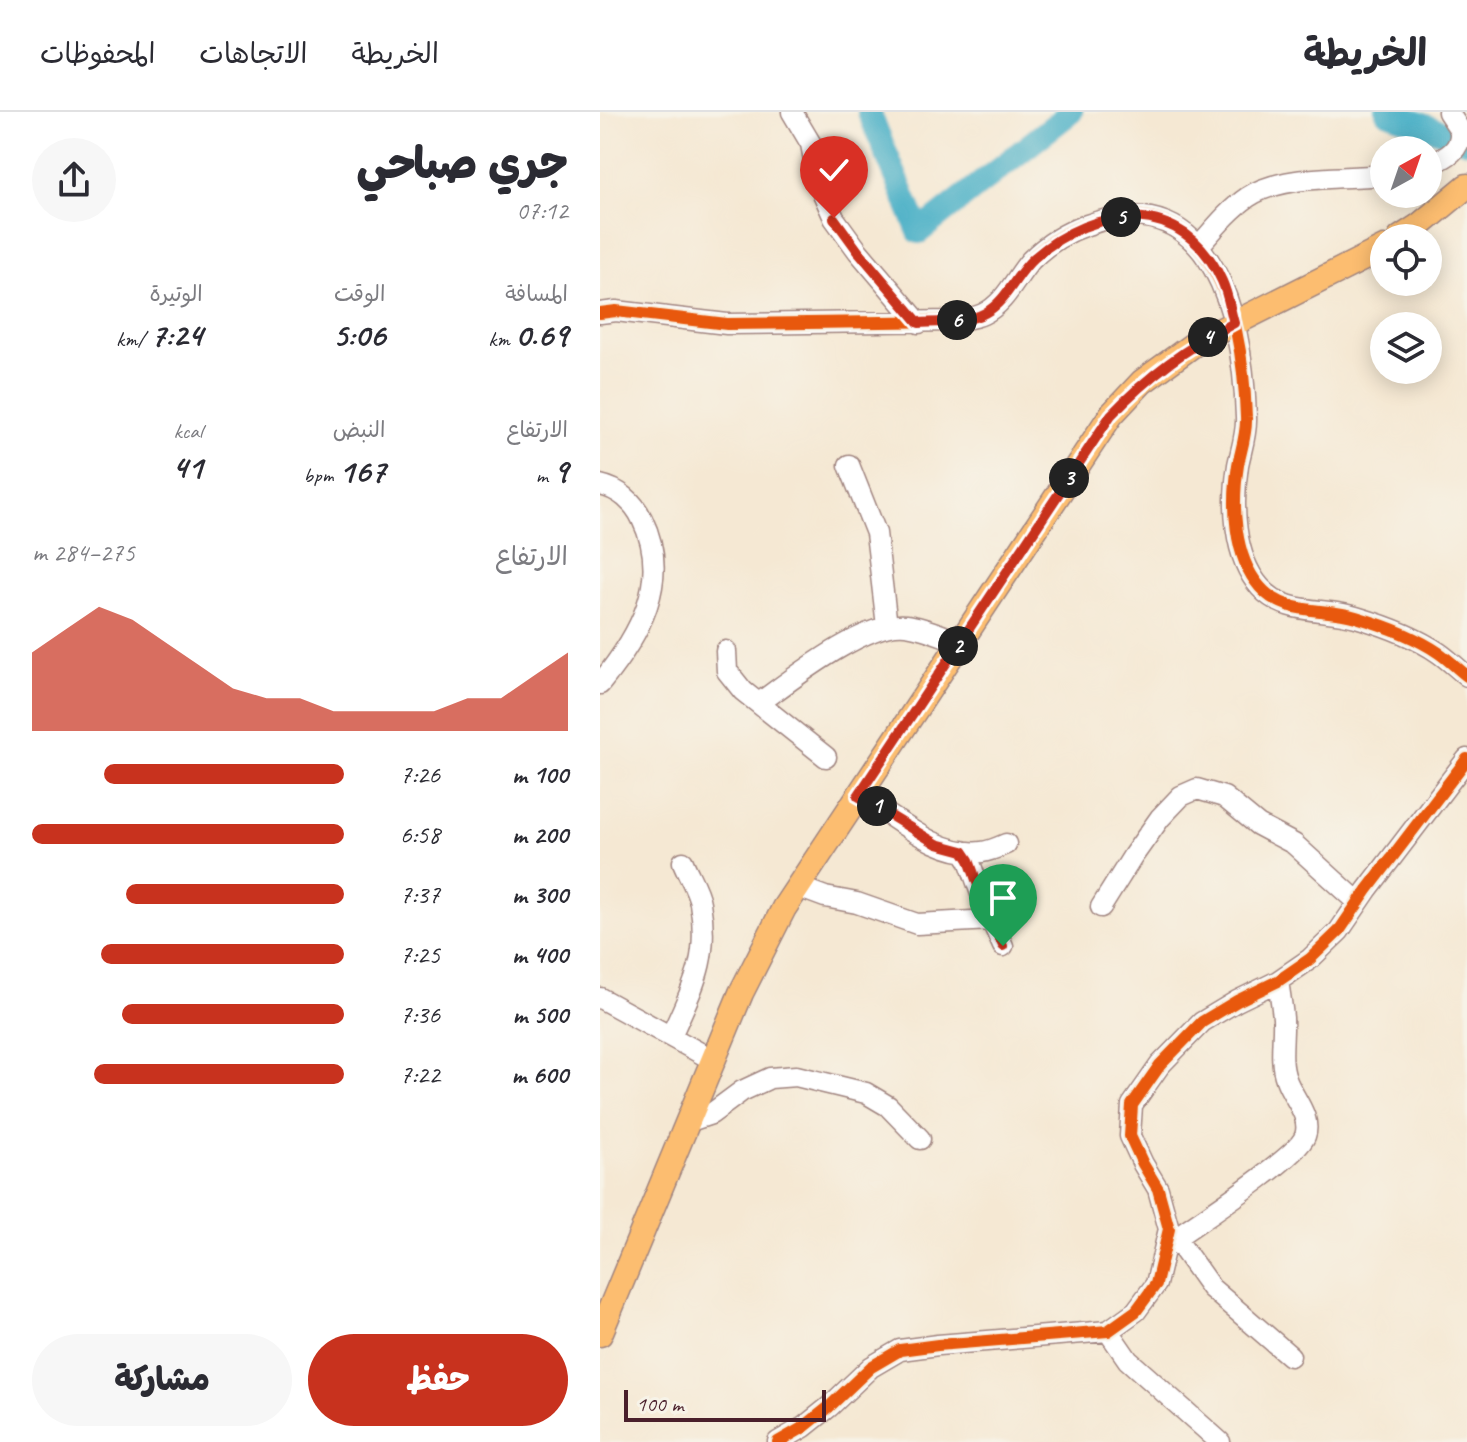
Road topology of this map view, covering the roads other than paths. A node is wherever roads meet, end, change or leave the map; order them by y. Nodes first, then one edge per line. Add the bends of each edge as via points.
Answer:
1 (792, 112) edge
2 (1448, 112) edge
3 (1442, 159) edge
4 (1370, 176) edge
5 (1467, 186) edge
6 (1421, 224) edge
7 (1199, 246) junction
8 (1370, 255) edge
9 (600, 313) edge
10 (919, 323) junction
11 (1234, 323) junction
12 (849, 465) dead end
13 (600, 485) edge
14 (887, 626) junction
15 (960, 642) junction
16 (726, 651) dead end
17 (1467, 676) edge
18 (600, 684) edge
19 (759, 703) junction
20 (826, 757) dead end
21 (1467, 759) edge
22 (858, 796) junction
23 (1006, 844) dead end
24 (963, 851) junction
25 (683, 862) dead end
26 (798, 887) junction
27 (1358, 902) junction
28 (1101, 907) dead end
29 (991, 920) junction
30 (1003, 946) dead end
31 (1278, 981) junction
32 (600, 998) edge
33 (671, 1036) junction
34 (713, 1060) junction
35 (687, 1122) junction
36 (920, 1139) dead end
37 (1172, 1234) junction
38 (1108, 1331) junction
39 (600, 1334) edge
40 (1290, 1356) dead end
41 (778, 1442) edge
42 (1220, 1442) edge

1 - 10 street via 811,144 818,182 834,218
2 - 3 street via 1460,130 1458,146
4 - 7 street via 1274,185 1250,195
5 - 6 main road
7 - 10 street via 1171,224 1115,217 1064,234 1031,260 1003,299 983,314
7 - 11 street via 1222,281
8 - 11 main road
9 - 10 street via 727,324
11 - 15 main road via 1142,382 1111,415
11 - 17 street via 1247,422 1235,514 1251,574 1284,605 1354,616 1438,652
12 - 14 street via 876,533
13 - 18 street via 625,496 639,512 655,555 639,628
14 - 15 street via 906,625
14 - 19 street via 813,663
15 - 22 main road
16 - 19 street via 727,671
19 - 20 street
21 - 27 street
22 - 24 street via 937,844
22 - 26 main road
23 - 24 street via 983,852
24 - 29 street
25 - 33 street via 700,901 703,952
26 - 29 street via 917,924
26 - 34 main road via 741,993
27 - 28 street via 1294,844 1258,825 1224,797 1197,789 1181,796 1160,818
27 - 31 street via 1339,931
29 - 30 street
31 - 37 street via 1286,1079 1307,1125 1305,1137 1260,1178
31 - 37 street via 1202,1022 1160,1065 1132,1105 1130,1136 1158,1189
32 - 33 street
33 - 34 street
34 - 35 main road
35 - 36 street via 711,1114 770,1078 796,1076 866,1093 888,1106
35 - 39 main road
37 - 38 street via 1156,1284 1136,1311
37 - 40 street via 1211,1288
38 - 41 street via 900,1350
38 - 42 street via 1128,1360

